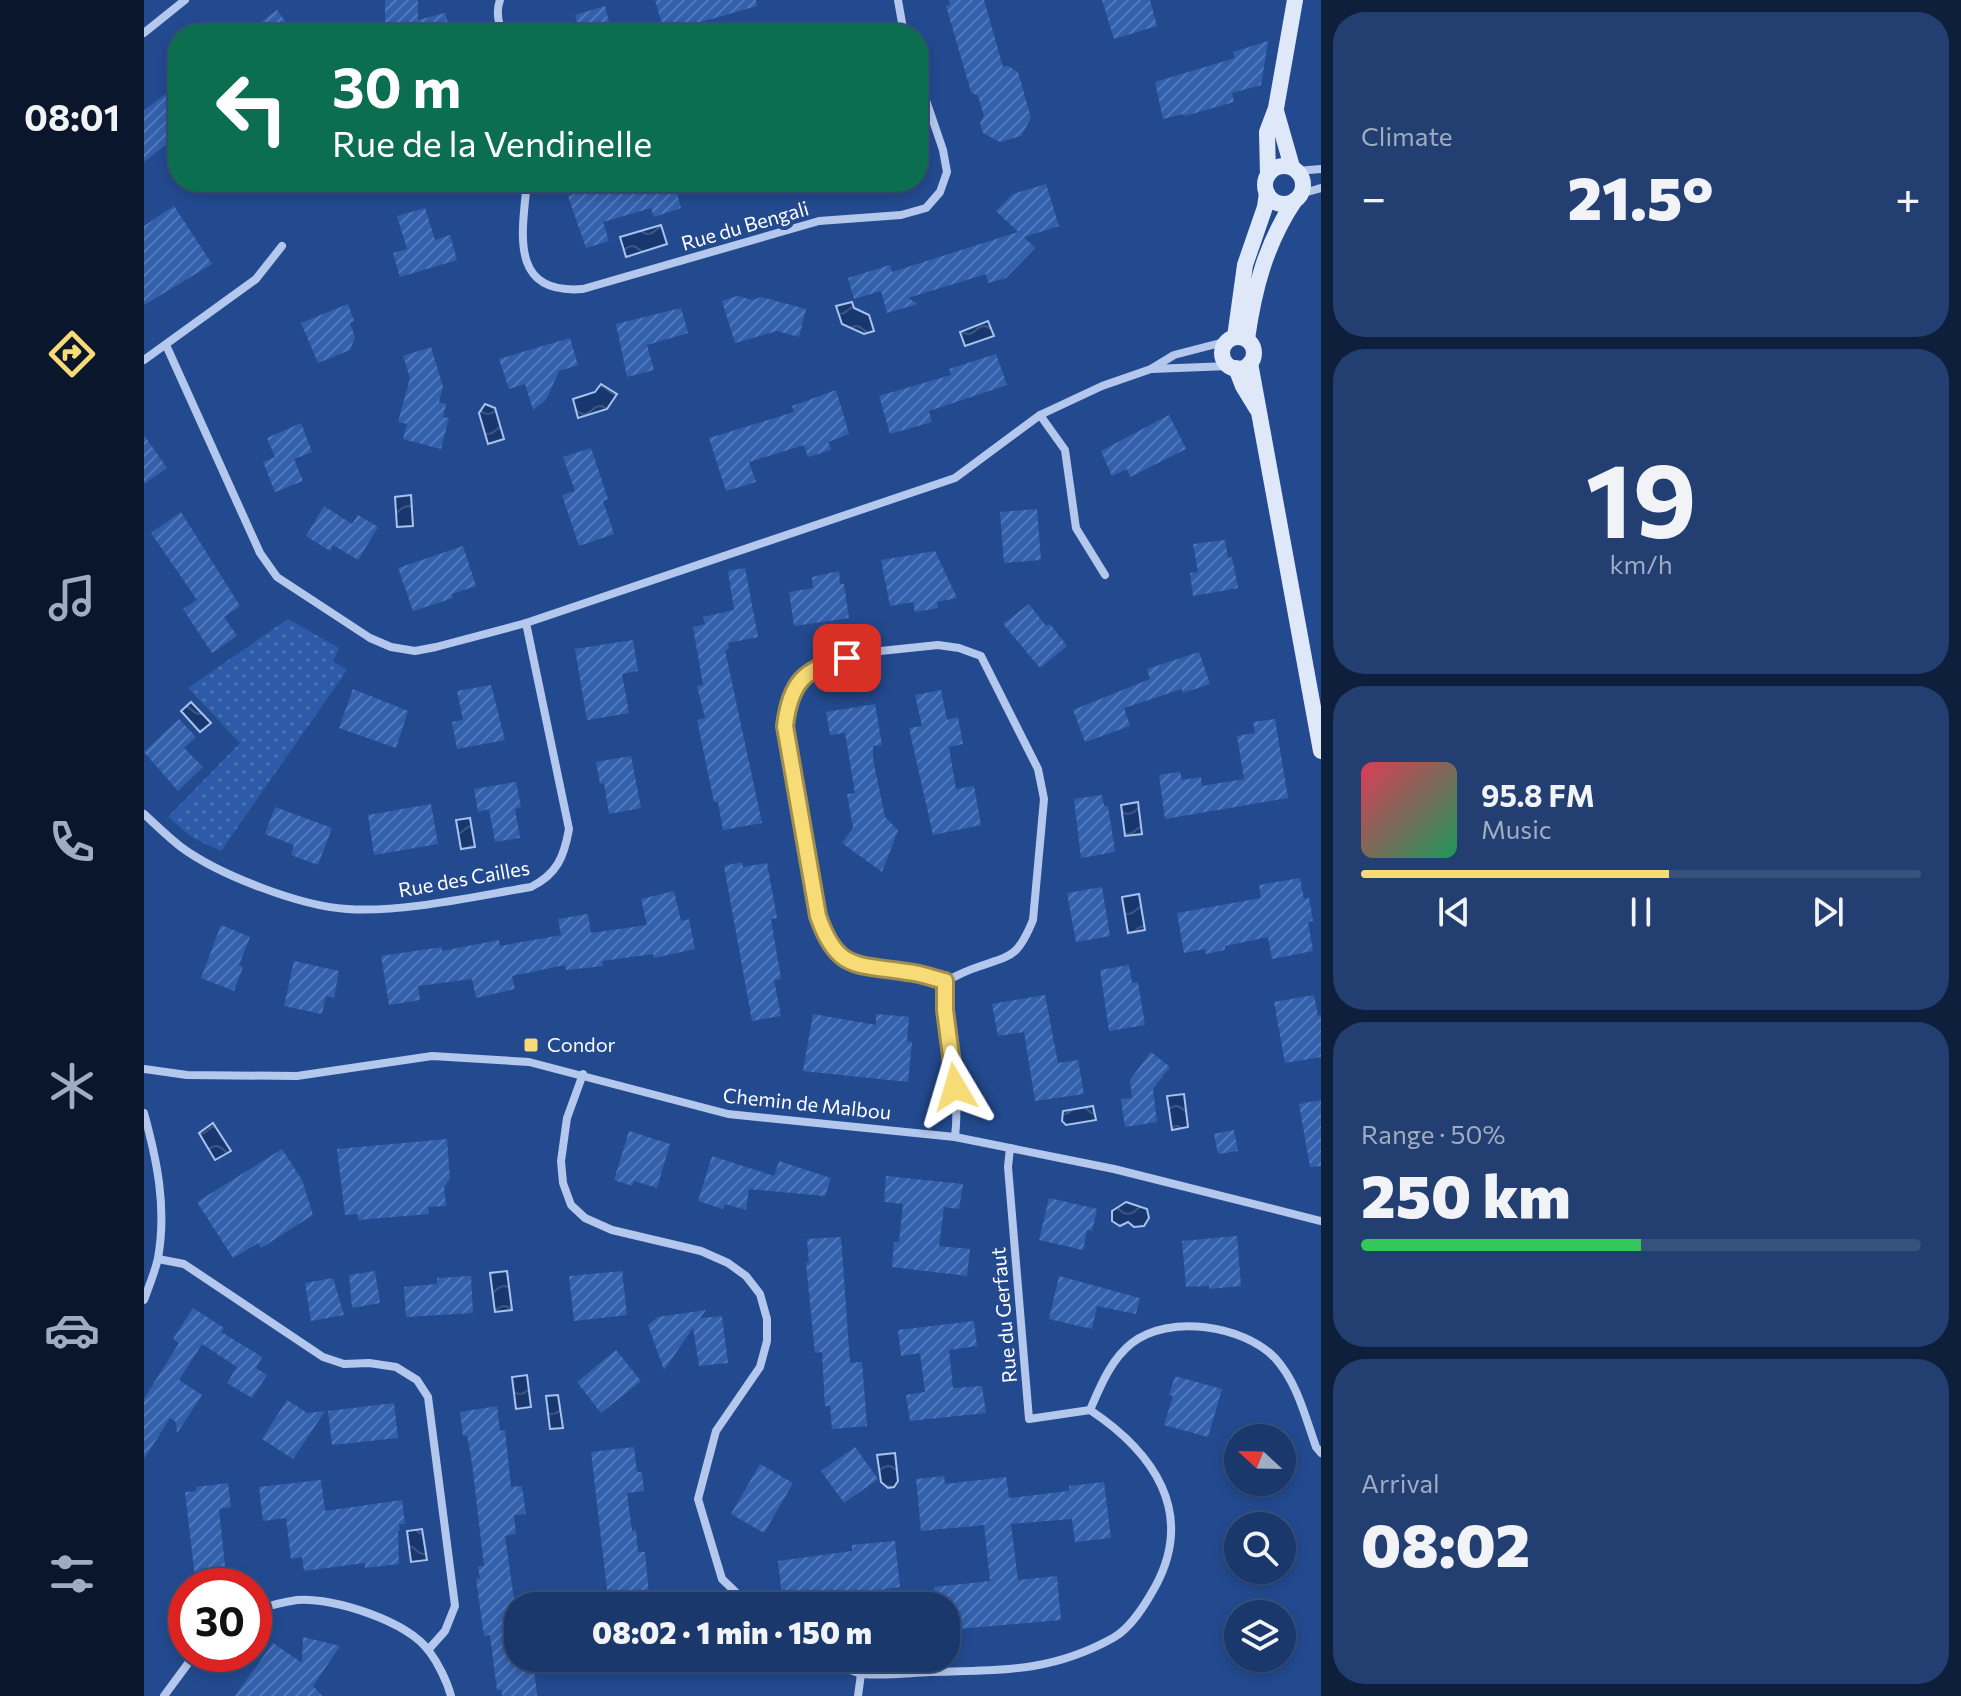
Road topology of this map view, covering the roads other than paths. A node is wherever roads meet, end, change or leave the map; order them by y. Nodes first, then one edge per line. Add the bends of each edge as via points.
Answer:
1 (185, 0) edge
2 (500, 0) edge
3 (898, 0) edge
4 (1295, 0) edge
5 (500, 24) edge
6 (902, 24) edge
7 (144, 33) edge
8 (928, 106) edge
9 (1276, 108) junction
10 (1295, 169) junction
11 (1321, 169) edge
12 (1268, 175) junction
13 (1321, 188) edge
14 (526, 192) edge
15 (1267, 193) junction
16 (1298, 197) junction
17 (282, 246) dead end
18 (1236, 339) junction
19 (166, 345) junction
20 (144, 360) edge
21 (1239, 366) junction
22 (1151, 369) junction
23 (1040, 415) junction
24 (1105, 575) dead end
25 (526, 623) junction
26 (1321, 751) edge
27 (144, 814) edge
28 (945, 981) junction
29 (144, 1069) edge
30 (583, 1074) junction
31 (144, 1113) edge
32 (955, 1137) junction
33 (1010, 1148) junction
34 (1321, 1221) edge
35 (158, 1259) junction
36 (144, 1300) edge
37 (1090, 1410) junction
38 (1321, 1453) edge
39 (735, 1592) edge
40 (272, 1607) edge
41 (428, 1650) junction
42 (182, 1672) edge
43 (856, 1672) edge
44 (861, 1674) junction
45 (164, 1696) edge
46 (451, 1696) edge
47 (858, 1696) edge

1 - 7 street
2 - 5 street
3 - 6 street
4 - 9 street
8 - 14 street, Rue du Bengali via 947,172 940,192 926,208 819,221 583,289 559,291 527,268 522,240
9 - 10 street
9 - 12 street via 1267,132
10 - 11 street
10 - 12 street via 1279,167
10 - 16 street via 1303,187
12 - 15 street
13 - 16 street
15 - 16 street via 1279,203
15 - 18 street via 1245,265
16 - 18 street via 1278,226
17 - 19 street via 256,279
18 - 21 street via 1223,351 1226,362
18 - 21 street via 1254,351
18 - 22 street via 1174,355
19 - 20 street
19 - 25 street via 260,553 277,577 391,647 415,651
21 - 22 street
21 - 26 street via 1243,386 1260,413
22 - 23 street
23 - 24 street via 1065,450 1076,528
23 - 25 street via 955,478
25 - 27 street, Rue des Cailles via 569,829 558,867 531,887 346,910 302,901 220,870 181,847
28 - 28 street via 1001,961 1026,938 1033,920 1044,799 1038,769 981,656 938,645 822,663 788,699 785,726 826,940 851,963
28 - 32 street via 958,1113
29 - 30 street, Chemin de Malbou via 187,1075 297,1076 432,1056 529,1062
30 - 32 street, Chemin de Malbou via 728,1114
30 - 39 street via 567,1118 561,1161 571,1205 612,1230 701,1251 728,1263 760,1294 767,1341 760,1367 716,1431 698,1499 722,1579
31 - 35 street via 159,1170
32 - 33 street, Chemin de Malbou
33 - 34 street, Chemin de Malbou
33 - 37 street, Rue du Gerfaut via 1029,1419
35 - 36 street
35 - 41 street via 184,1264 323,1357 344,1364 396,1367 417,1380 428,1397 455,1606 445,1631
37 - 38 street via 1108,1370 1132,1343 1158,1330 1187,1325 1217,1330 1246,1339 1273,1356 1291,1380
37 - 44 street via 1140,1451 1164,1486 1171,1521 1167,1565 1145,1606 1116,1636 1075,1656 1023,1670
40 - 41 street via 299,1600 370,1614 407,1631
41 - 46 street
42 - 45 street
43 - 44 street
44 - 47 street

